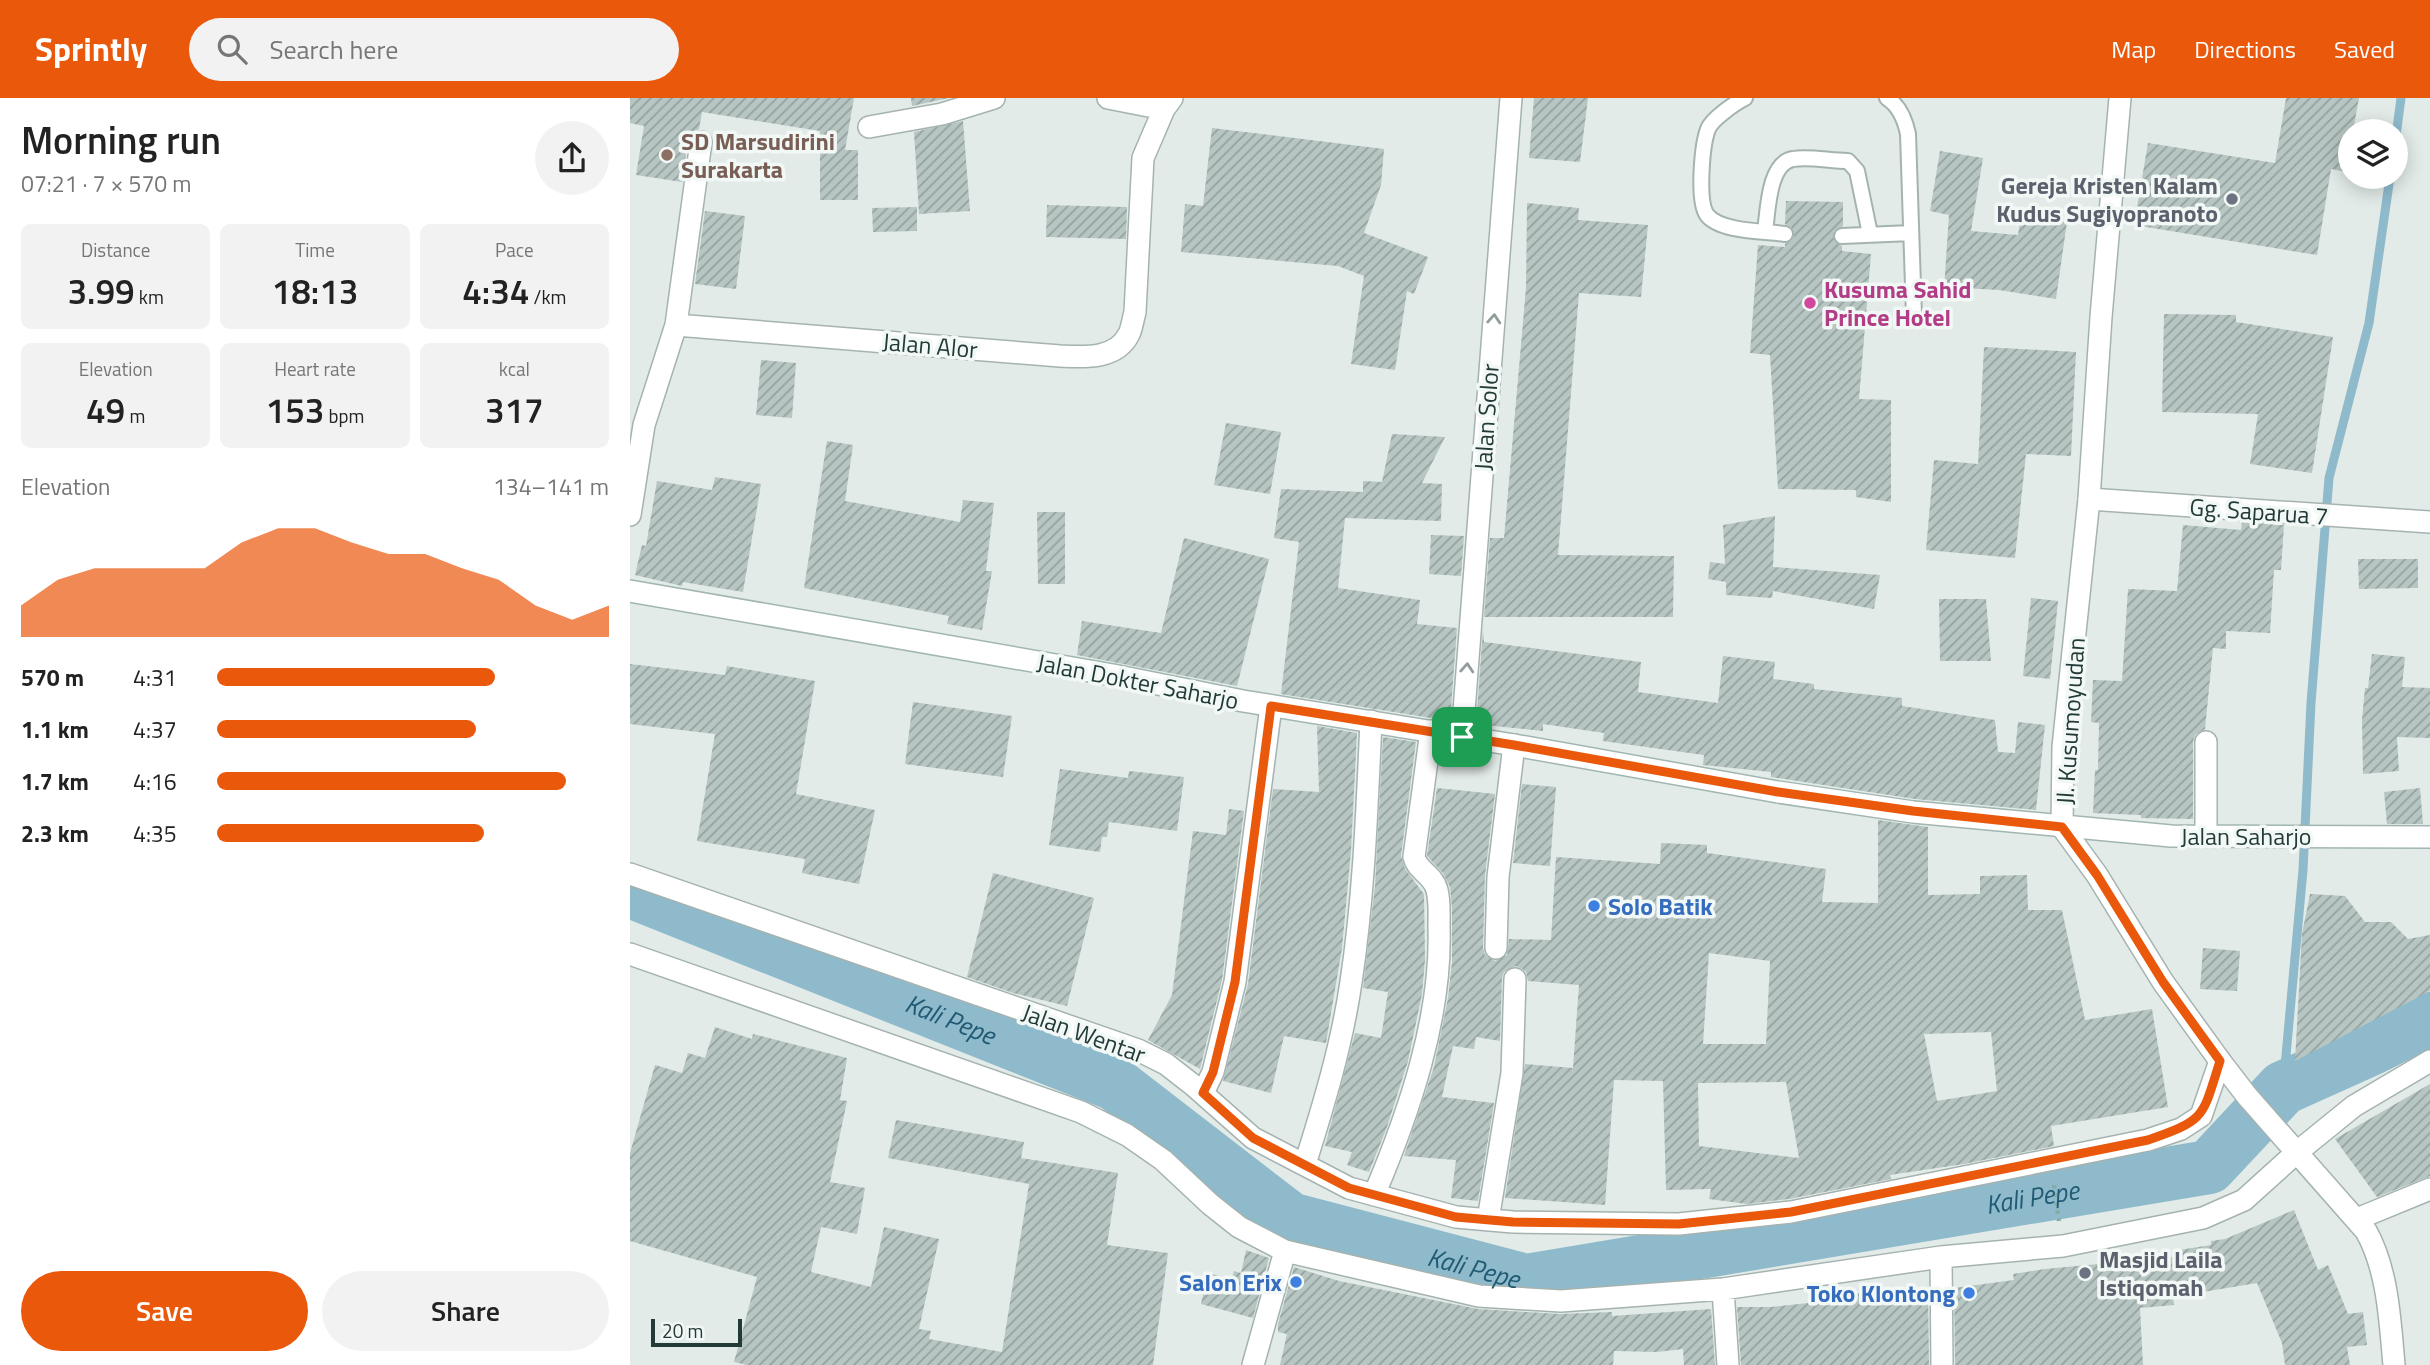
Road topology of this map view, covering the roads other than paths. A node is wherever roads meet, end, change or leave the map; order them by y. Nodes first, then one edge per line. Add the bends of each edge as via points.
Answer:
1 (994, 98) edge
2 (1108, 98) edge
3 (1511, 98) edge
4 (1745, 98) edge
5 (1887, 98) edge
6 (2120, 98) edge
7 (1168, 104) edge
8 (869, 127) dead end
9 (701, 142) dead end
10 (1765, 231) junction
11 (1911, 233) junction
12 (1785, 234) dead end
13 (1870, 234) junction
14 (1842, 236) dead end
15 (1914, 316) dead end
16 (676, 325) junction
17 (2089, 499) junction
18 (630, 515) edge
19 (2430, 522) edge
20 (630, 592) edge
21 (1271, 706) junction
22 (1371, 721) junction
23 (1431, 731) junction
24 (1462, 737) junction
25 (2206, 742) dead end
26 (1514, 745) junction
27 (2062, 827) junction
28 (2206, 836) junction
29 (2430, 837) edge
30 (630, 874) edge
31 (1496, 948) dead end
32 (630, 954) edge
33 (1515, 979) dead end
34 (2220, 1061) junction
35 (2430, 1061) edge
36 (1203, 1093) junction
37 (2292, 1148) junction
38 (1306, 1164) junction
39 (2430, 1189) edge
40 (1374, 1195) junction
41 (2357, 1219) junction
42 (1489, 1220) junction
43 (1285, 1251) junction
44 (1941, 1257) junction
45 (1723, 1289) junction
46 (1253, 1365) edge
47 (1728, 1365) edge
48 (1942, 1365) edge
49 (2394, 1365) edge

1 - 8 street via 942,114
2 - 7 street
24 -> 3 street, Jalan Solor
4 - 10 lane via 1708,128 1700,183 1703,204 1708,217 1728,228
5 - 11 lane via 1905,119 1908,134
6 - 17 street, Jl. Kusumoyudan
7 - 16 street, Jalan Alor via 1143,158 1135,312 1129,335 1112,351 1095,357 1060,356
9 - 16 street
10 - 12 lane
10 - 13 lane via 1773,180 1781,164 1791,159 1853,166
11 - 13 lane
11 - 15 lane
13 - 14 lane
16 - 18 street via 644,425
17 - 19 street, Gg. Saparua 7
17 - 27 street, Jl. Kusumoyudan via 2063,747
20 - 21 street, Jalan Dokter Saharjo
21 - 22 street, Jalan Dokter Saharjo
21 - 36 street via 1235,982 1213,1072
22 - 23 street, Jalan Dokter Saharjo
22 - 38 street via 1363,887 1351,984 1330,1084
23 - 24 street, Jalan Dokter Saharjo
23 - 40 street via 1413,857 1437,890 1439,978 1410,1098
24 - 26 street, Jalan Dokter Saharjo
25 - 28 street
26 - 27 street, Jalan Dokter Saharjo via 1778,792
26 - 31 street via 1498,877
27 - 28 street, Jalan Saharjo
27 - 34 street, Jl. Kusumoyudan
28 - 29 street, Jalan Saharjo
30 - 36 street, Jalan Wentar via 1138,1050
32 - 43 street via 1080,1112 1136,1141 1210,1205
33 - 42 street via 1512,1073
34 - 37 street, Jl. Kusumoyudan
34 - 42 street, Jalan Wentar via 2201,1115 2181,1129 2148,1140 1791,1212 1679,1224
35 - 37 street
36 - 38 street, Jalan Wentar via 1253,1138
37 - 41 street, Jl. Kusumoyudan
37 - 44 street via 2244,1200 2203,1218 2063,1246
38 - 40 street, Jalan Wentar via 1349,1188
39 - 41 street
40 - 42 street, Jalan Wentar via 1456,1217
41 - 49 street, Jl. Kusumoyudan via 2378,1257
43 - 45 street via 1479,1296 1519,1300
43 - 46 street
44 - 45 street
44 - 48 street
45 - 47 street

